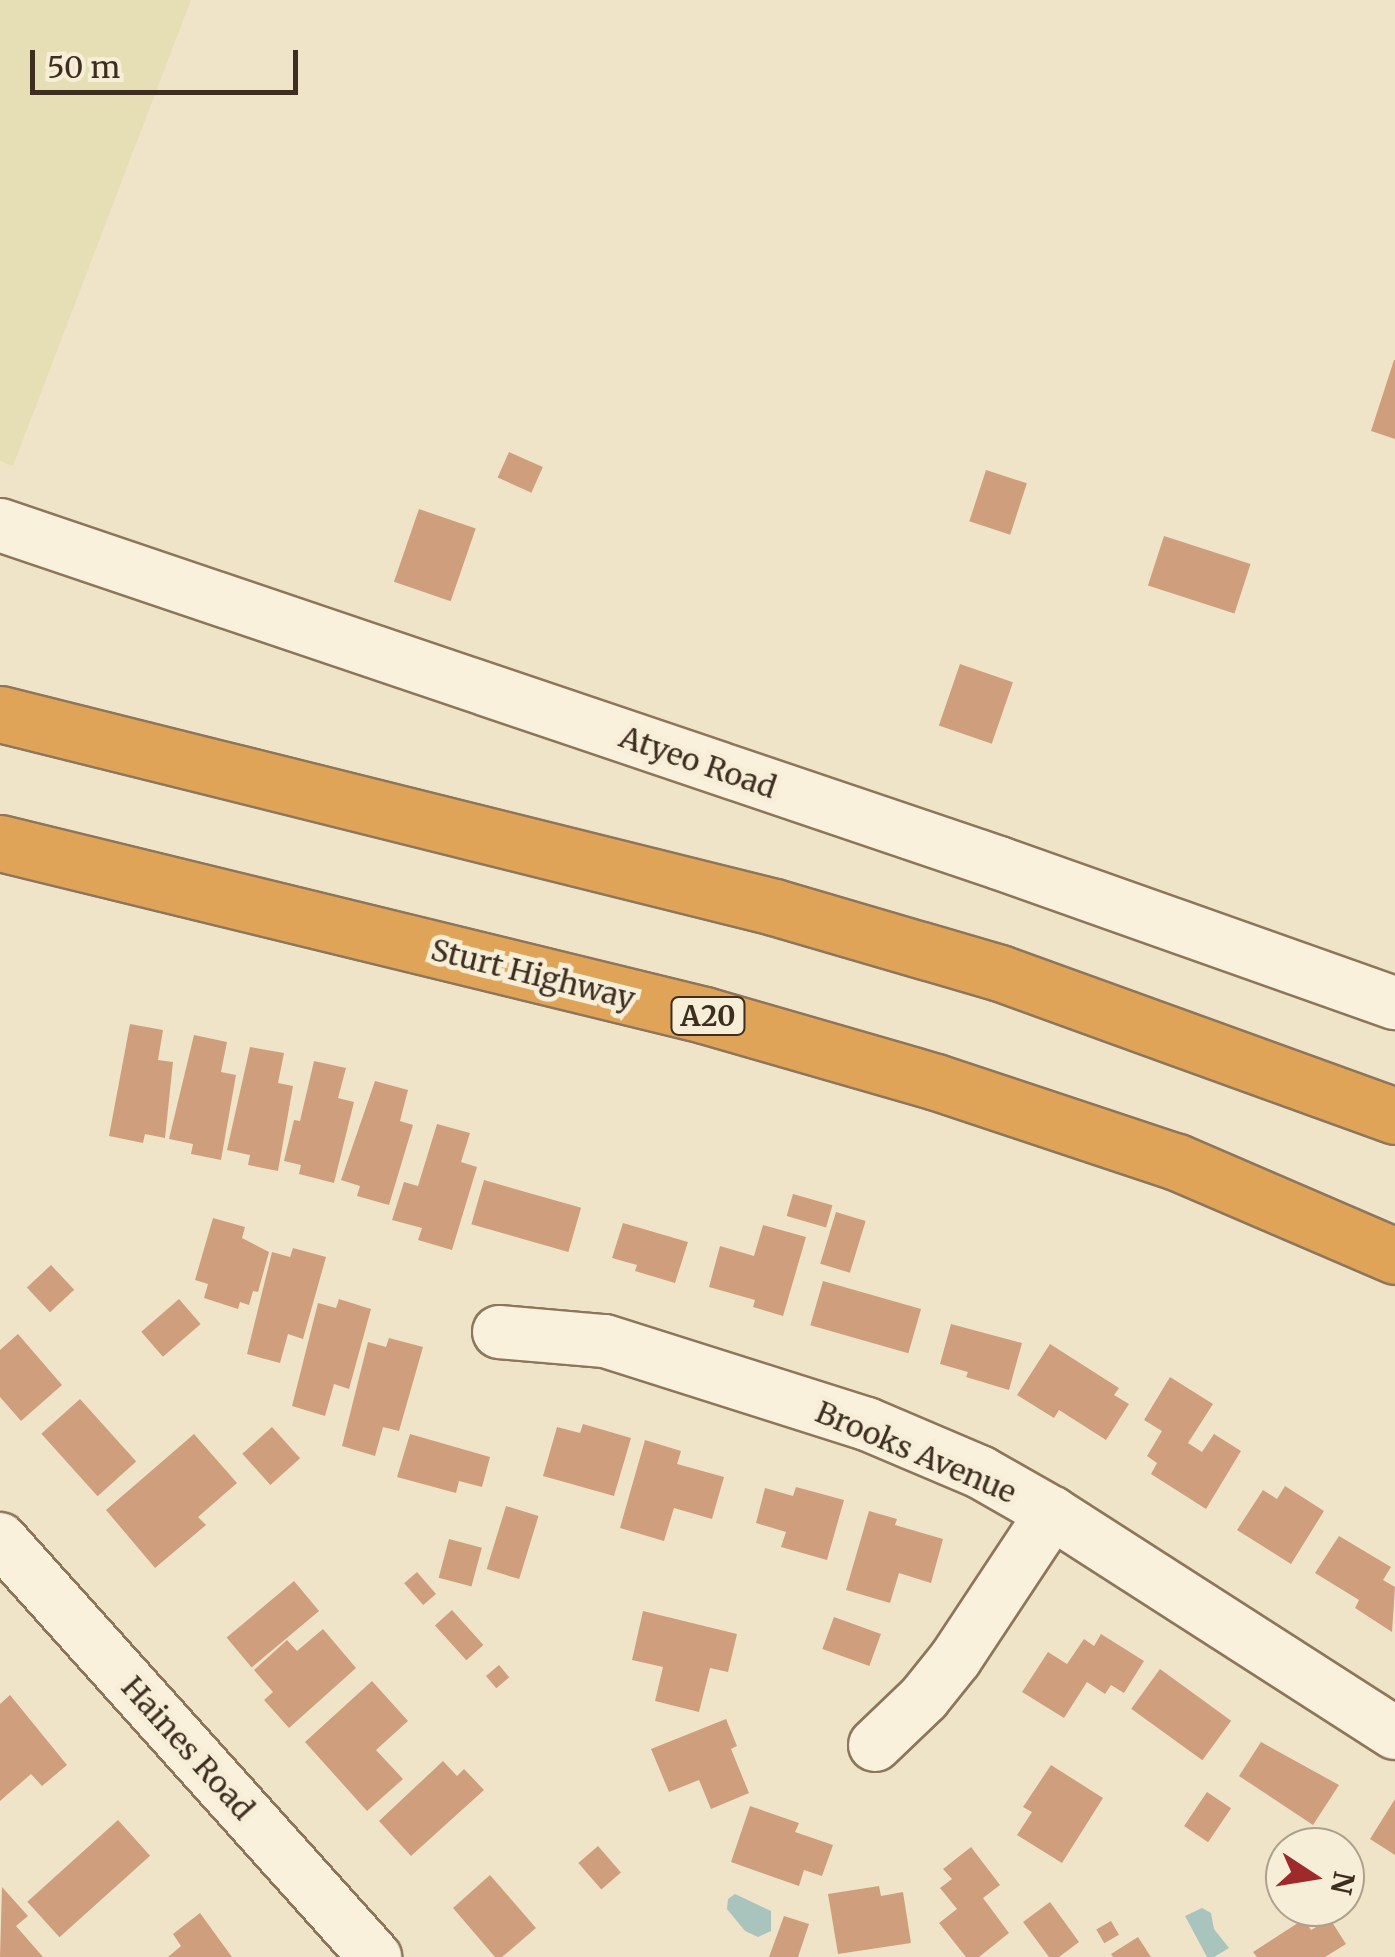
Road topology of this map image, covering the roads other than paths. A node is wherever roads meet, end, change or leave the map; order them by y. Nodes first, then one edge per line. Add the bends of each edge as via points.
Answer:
1 (0, 525) edge
2 (0, 714) edge
3 (0, 844) edge
4 (1395, 1003) edge
5 (1395, 1116) edge
6 (1395, 1256) edge
7 (499, 1332) dead end
8 (1052, 1514) junction
9 (0, 1539) edge
10 (1395, 1732) edge
11 (876, 1744) dead end
12 (375, 1957) edge

1 - 4 street, Atyeo Road
2 - 5 highway via 774,906 1000,973
3 - 6 highway, Sturt Highway / A20 via 704,1015 936,1082 1177,1162
7 - 8 street, Brooks Avenue via 605,1341 867,1424 980,1472
8 - 10 street, Brooks Avenue
8 - 11 street via 956,1658
9 - 12 street, Haines Road

